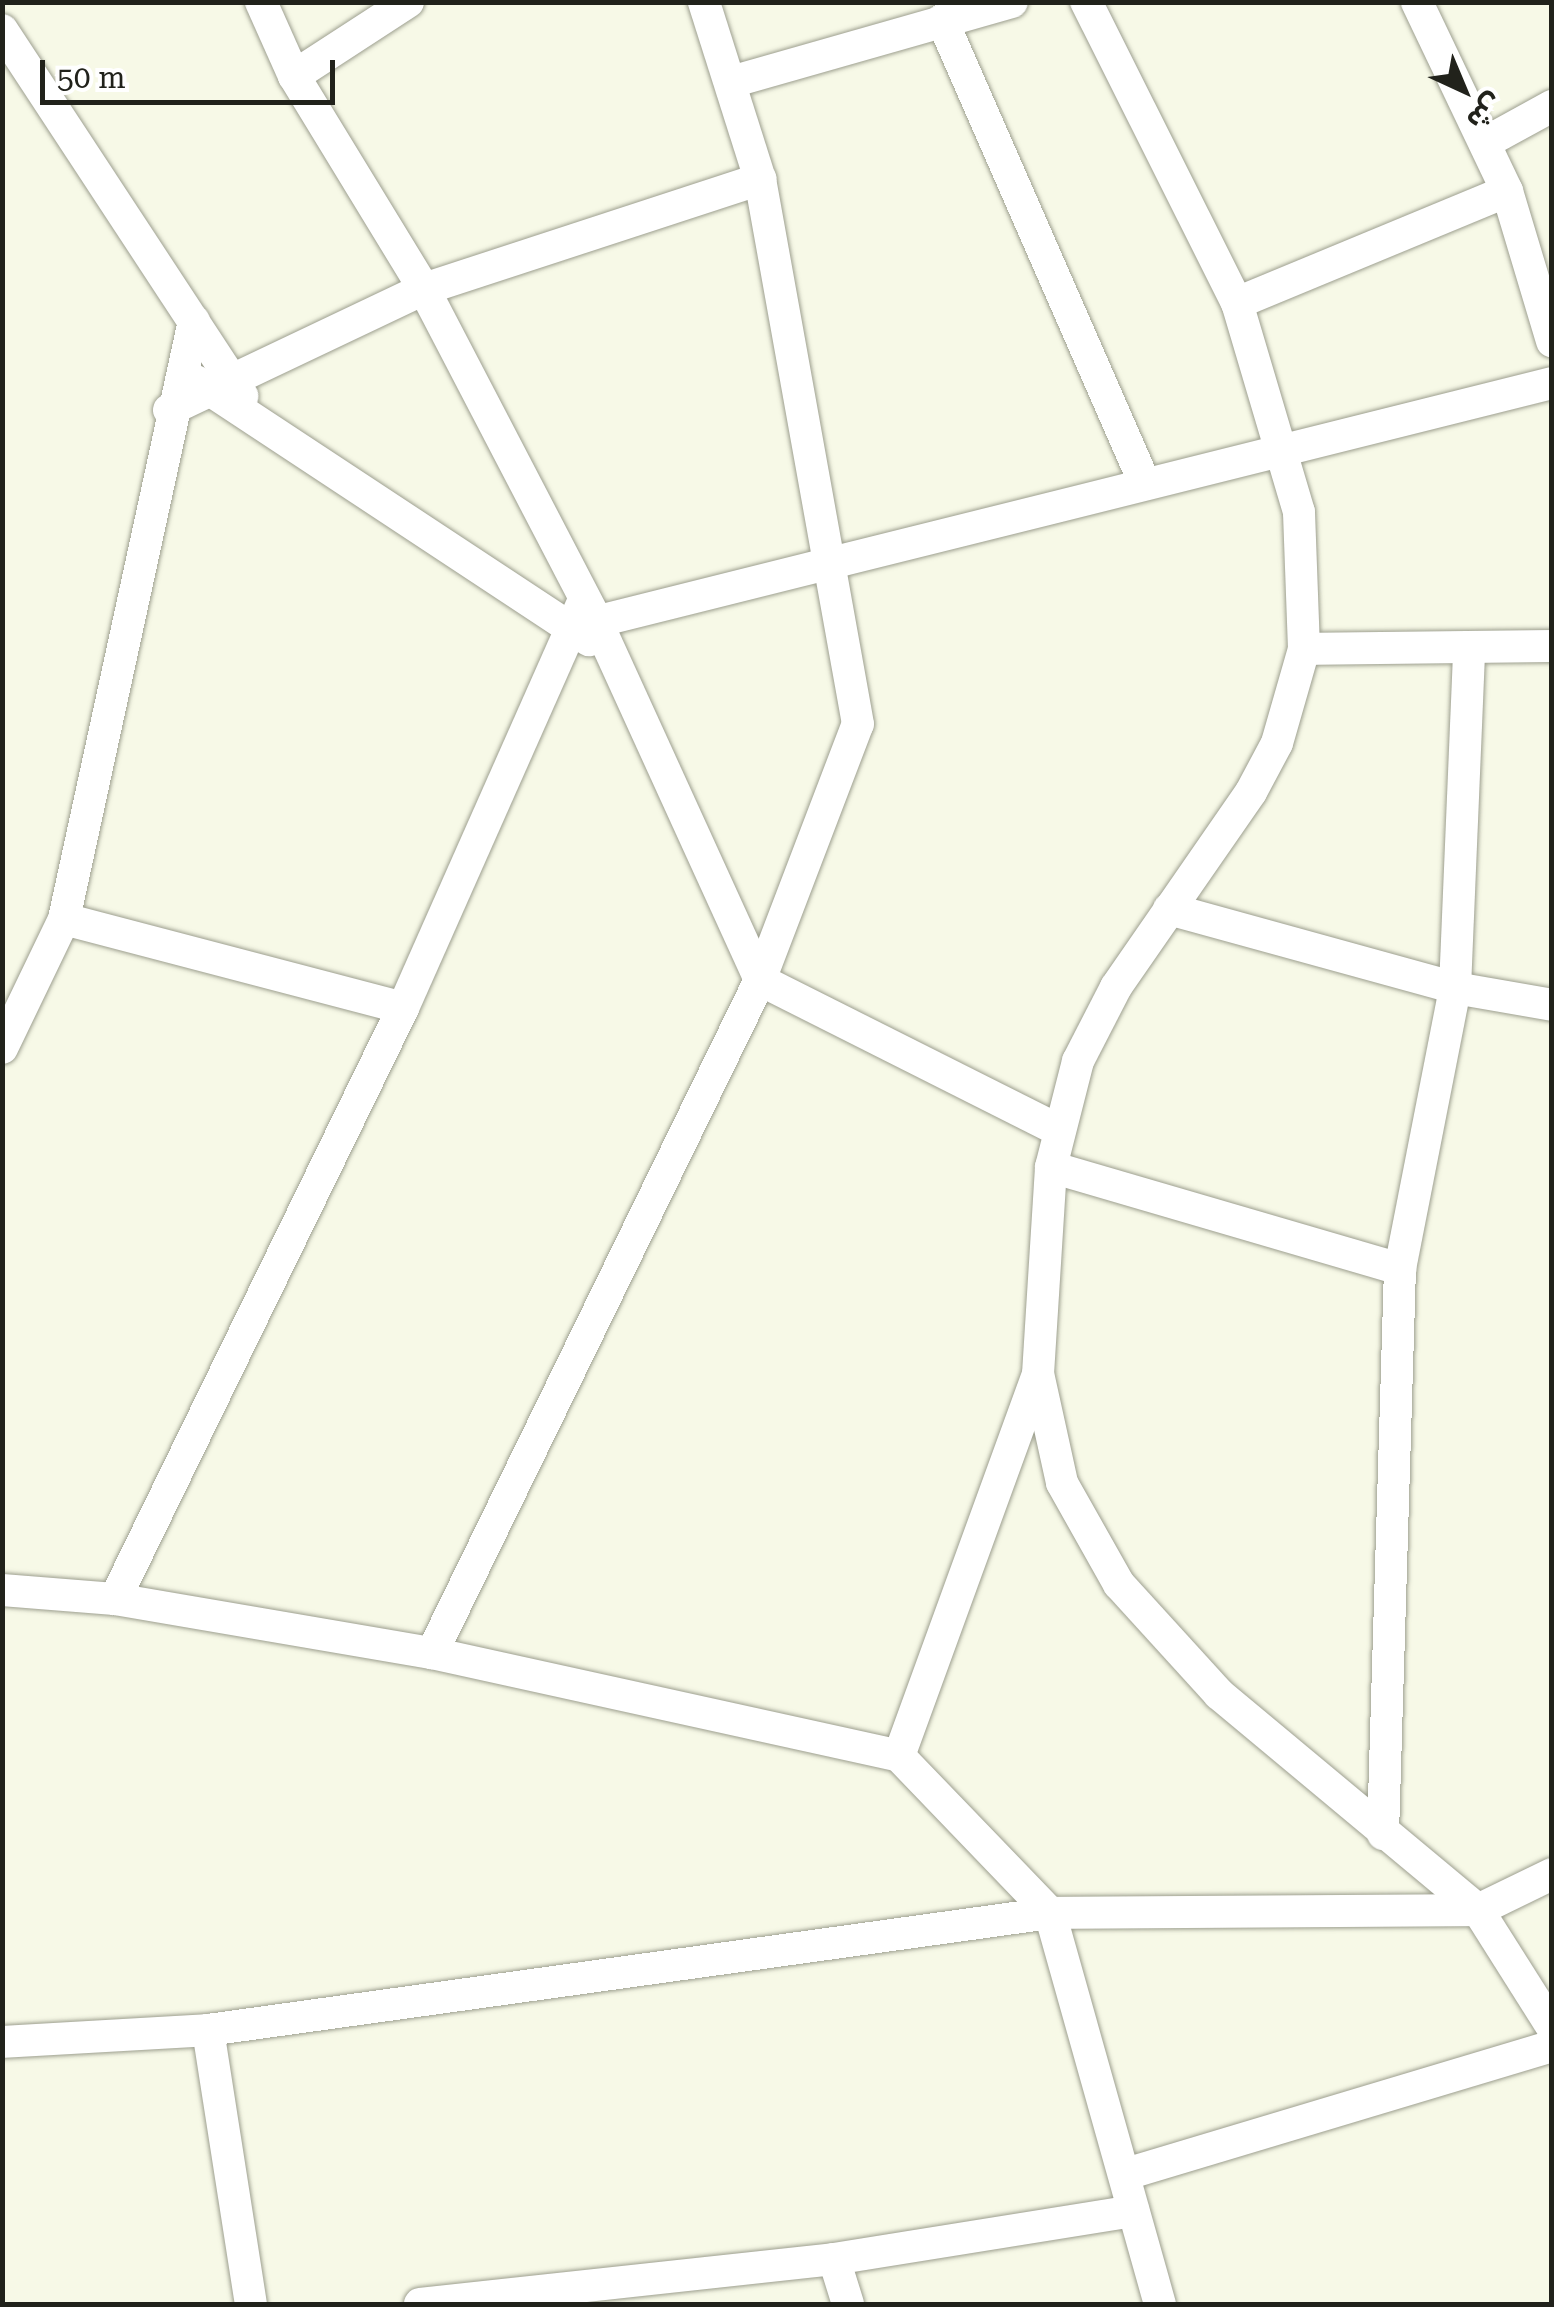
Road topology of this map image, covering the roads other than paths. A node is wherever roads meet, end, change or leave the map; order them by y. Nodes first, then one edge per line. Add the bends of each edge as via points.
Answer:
1 (261, 2) edge
2 (408, 2) edge
3 (704, 2) edge
4 (1012, 2) edge
5 (1086, 2) edge
6 (1416, 2) edge
7 (942, 20) junction
8 (2, 30) edge
9 (294, 76) junction
10 (731, 82) junction
11 (1552, 106) edge
12 (1490, 140) junction
13 (760, 179) junction
14 (1507, 191) junction
15 (424, 289) junction
16 (1238, 304) junction
17 (194, 321) junction
18 (1552, 341) edge
19 (180, 370) junction
20 (1552, 383) edge
21 (220, 385) junction
22 (168, 410) junction
23 (1287, 450) junction
24 (1145, 484) junction
25 (832, 560) junction
26 (584, 616) junction
27 (1552, 646) edge
28 (1469, 648) junction
29 (1304, 649) junction
30 (1168, 909) junction
31 (64, 918) junction
32 (760, 980) junction
33 (1454, 988) junction
34 (1552, 1005) edge
35 (404, 1008) junction
36 (2, 1048) edge
37 (1056, 1128) junction
38 (1051, 1167) junction
39 (1400, 1269) junction
40 (1038, 1374) junction
41 (2, 1590) edge
42 (115, 1599) junction
43 (432, 1653) junction
44 (899, 1756) junction
45 (1384, 1834) junction
46 (1552, 1874) edge
47 (1478, 1910) junction
48 (1050, 1913) junction
49 (1550, 2027) edge
50 (208, 2030) junction
51 (2, 2042) edge
52 (1126, 2174) junction
53 (1134, 2212) junction
54 (834, 2259) junction
55 (534, 2300) edge
56 (251, 2304) edge
57 (420, 2304) edge
58 (848, 2304) edge
59 (1160, 2304) edge

1 - 9 street
2 - 9 street
3 - 10 street
4 - 7 street
5 - 16 street
6 - 12 street
7 - 10 street
7 - 24 street
8 - 17 street
9 - 15 street
10 - 13 street
11 - 12 street
12 - 14 street
13 - 15 street
13 - 25 street
14 - 16 street
14 - 18 street
15 - 21 street
15 - 26 street
16 - 23 street
17 - 19 street
17 - 21 street
19 - 21 street
19 - 22 street
20 - 23 street
21 - 22 street
21 - 26 street via 262,424
22 - 31 street
23 - 24 street
23 - 29 street via 1305,568
24 - 25 street
25 - 26 street
25 - 32 street via 858,724
26 - 32 street via 612,655
26 - 35 street
27 - 28 street
28 - 29 street
28 - 33 street
29 - 30 street via 1277,743
30 - 33 street
30 - 37 street via 1094,1027
31 - 35 street
31 - 36 street
32 - 37 street
32 - 43 street
33 - 34 street
33 - 39 street
35 - 42 street
37 - 38 street
38 - 39 street
38 - 40 street
39 - 45 street
40 - 44 street
40 - 45 street via 1062,1484 1119,1584 1219,1694
41 - 42 street
42 - 43 street
43 - 44 street
44 - 48 street
45 - 47 street
46 - 47 street
47 - 48 street
47 - 49 street
48 - 50 street
48 - 52 street
49 - 52 street
50 - 51 street
50 - 56 street
52 - 53 street
53 - 54 street
53 - 59 street
54 - 55 street
54 - 58 street
55 - 57 street

